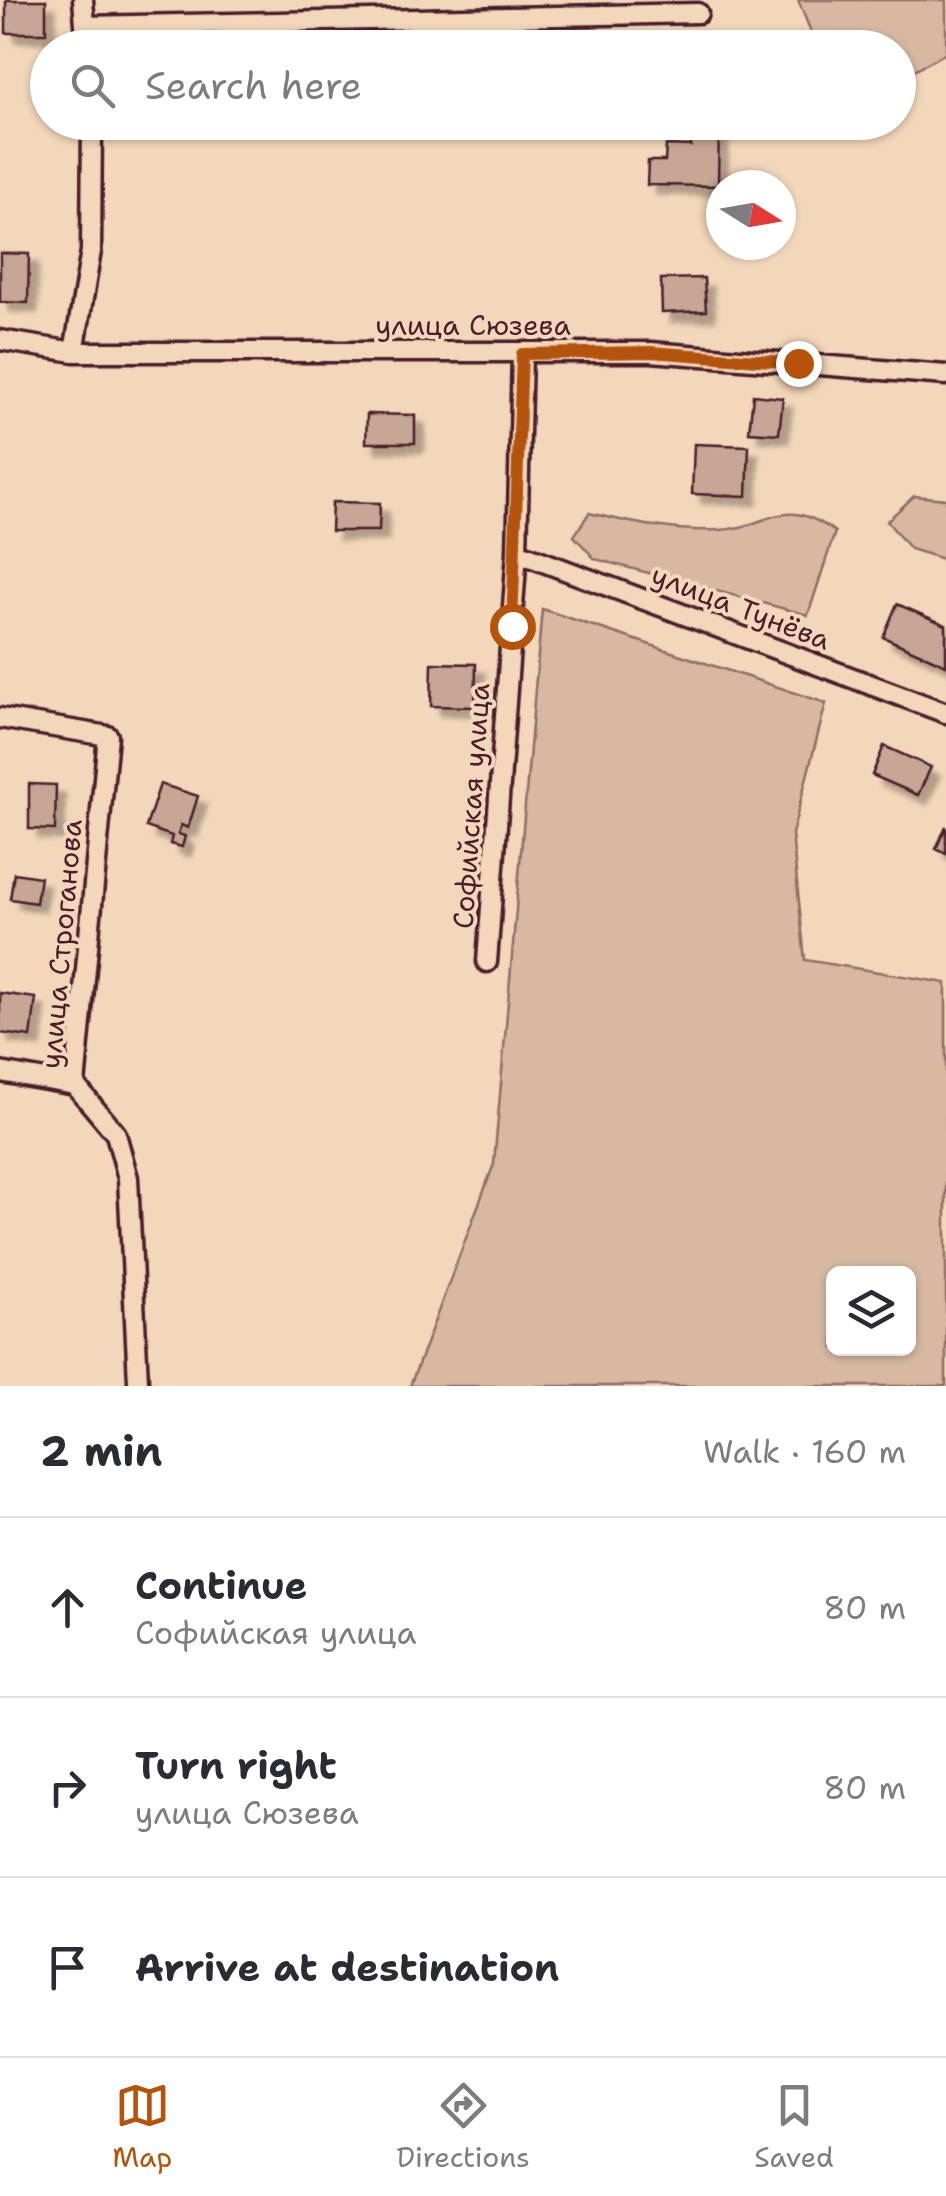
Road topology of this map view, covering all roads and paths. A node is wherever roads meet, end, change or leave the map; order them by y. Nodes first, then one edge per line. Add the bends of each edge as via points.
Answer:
1 (83, 0) edge
2 (698, 14) dead end
3 (85, 26) junction
4 (86, 30) edge
5 (92, 140) edge
6 (0, 340) edge
7 (74, 352) junction
8 (522, 354) junction
9 (946, 375) edge
10 (517, 552) junction
11 (946, 713) edge
12 (0, 718) edge
13 (487, 962) dead end
14 (0, 1072) edge
15 (75, 1084) junction
16 (138, 1380) dead end

1 - 3 street
2 - 3 street
3 - 4 street
5 - 7 street via 91,250
6 - 7 street, улица Сюзева
7 - 8 street, улица Сюзева
8 - 9 street, улица Сюзева via 651,352
8 - 10 street, Софийская улица
10 - 11 street, улица Тунёва
10 - 13 street, Софийская улица
12 - 15 street, улица Строганова via 108,736
14 - 15 street
15 - 16 street, улица Строганова via 116,1134 128,1178

